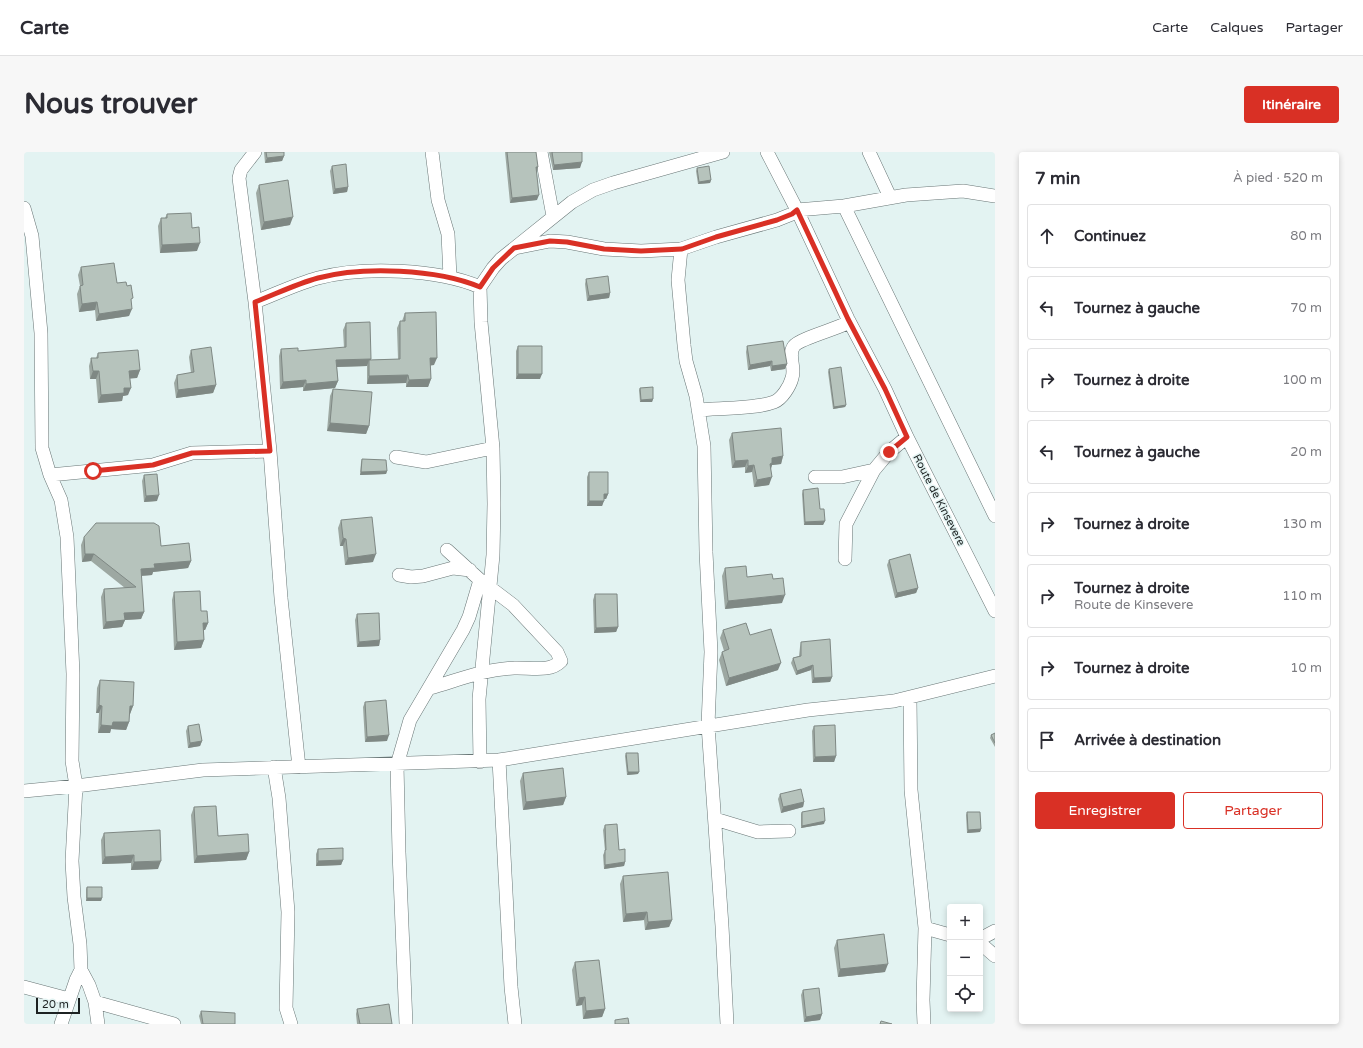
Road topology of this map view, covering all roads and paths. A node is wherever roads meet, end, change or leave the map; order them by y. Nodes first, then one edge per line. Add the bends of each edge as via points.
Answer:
1 (256, 152) edge
2 (432, 152) edge
3 (541, 152) edge
4 (723, 152) edge
5 (767, 152) edge
6 (869, 152) edge
7 (995, 196) edge
8 (890, 197) junction
9 (844, 206) junction
10 (24, 208) edge
11 (797, 210) junction
12 (554, 216) junction
13 (514, 248) junction
14 (682, 249) junction
15 (450, 277) junction
16 (480, 287) junction
17 (255, 302) junction
18 (848, 319) junction
19 (698, 410) junction
20 (907, 437) junction
21 (493, 448) junction
22 (270, 451) junction
23 (396, 457) dead end
24 (874, 470) junction
25 (50, 475) junction
26 (815, 477) dead end
27 (995, 516) edge
28 (448, 550) dead end
29 (845, 559) dead end
30 (470, 570) junction
31 (399, 575) dead end
32 (480, 580) junction
33 (490, 588) junction
34 (995, 611) edge
35 (481, 672) junction
36 (995, 676) edge
37 (430, 688) junction
38 (910, 698) junction
39 (708, 725) junction
40 (499, 760) junction
41 (480, 762) junction
42 (397, 764) junction
43 (274, 767) junction
44 (299, 767) junction
45 (76, 786) junction
46 (24, 791) edge
47 (715, 819) junction
48 (789, 831) dead end
49 (925, 928) junction
50 (995, 931) edge
51 (947, 934) edge
52 (983, 937) edge
53 (983, 946) edge
54 (995, 956) edge
55 (82, 970) junction
56 (24, 987) edge
57 (69, 1000) junction
58 (94, 1002) junction
59 (60, 1024) edge
60 (98, 1024) edge
61 (174, 1024) edge
62 (291, 1024) edge
63 (406, 1024) edge
64 (515, 1024) edge
65 (727, 1024) edge
66 (924, 1024) edge

1 - 17 street via 246,162 239,178
2 - 15 street via 438,200 448,234
3 - 12 street
4 - 12 street via 606,185 572,202
5 - 11 street, Route de Kinsevere
6 - 8 street
7 - 8 street via 963,191
8 - 9 street
9 - 11 street
9 - 27 street
10 - 25 street via 32,236 36,276 41,333 42,448
11 - 14 street via 777,220
11 - 18 street, Route de Kinsevere
12 - 13 street
13 - 14 street via 550,241 604,249
13 - 16 street via 493,268
14 - 19 street via 678,280 684,345
15 - 16 street
15 - 17 street via 412,272 320,277
16 - 21 street
17 - 22 street
18 - 19 street via 847,323 833,330 802,340 795,345 791,353 794,373 792,381 775,402
18 - 20 street, Route de Kinsevere
19 - 39 street via 705,466 711,652
20 - 24 street via 889,452
20 - 34 street, Route de Kinsevere
21 - 23 street via 426,462
21 - 33 street via 494,504
22 - 25 street via 192,453 153,465
22 - 44 street via 281,598
24 - 26 street via 842,477
24 - 29 street via 846,524
25 - 45 street via 61,500 67,537 73,674 72,761
28 - 30 street
30 - 31 street via 453,568 423,576
30 - 32 street
32 - 33 street
32 - 37 street via 469,617
33 - 35 street
33 - 35 street via 522,614 557,652 561,661 550,667
35 - 37 street
35 - 41 street
36 - 38 street
37 - 42 street via 410,720
38 - 39 street
38 - 49 street via 911,790
39 - 40 street
39 - 47 street
40 - 41 street
40 - 64 street
41 - 42 street
42 - 44 street
42 - 63 street
43 - 44 street
43 - 45 street via 203,770
43 - 62 street via 288,912 286,1008
45 - 46 street
45 - 55 street via 72,861
47 - 48 street via 758,832
47 - 65 street
49 - 51 street
49 - 66 street via 922,1000
50 - 52 street
53 - 54 street
55 - 57 street
55 - 58 street
56 - 57 street
57 - 59 street
58 - 60 street
58 - 61 street

